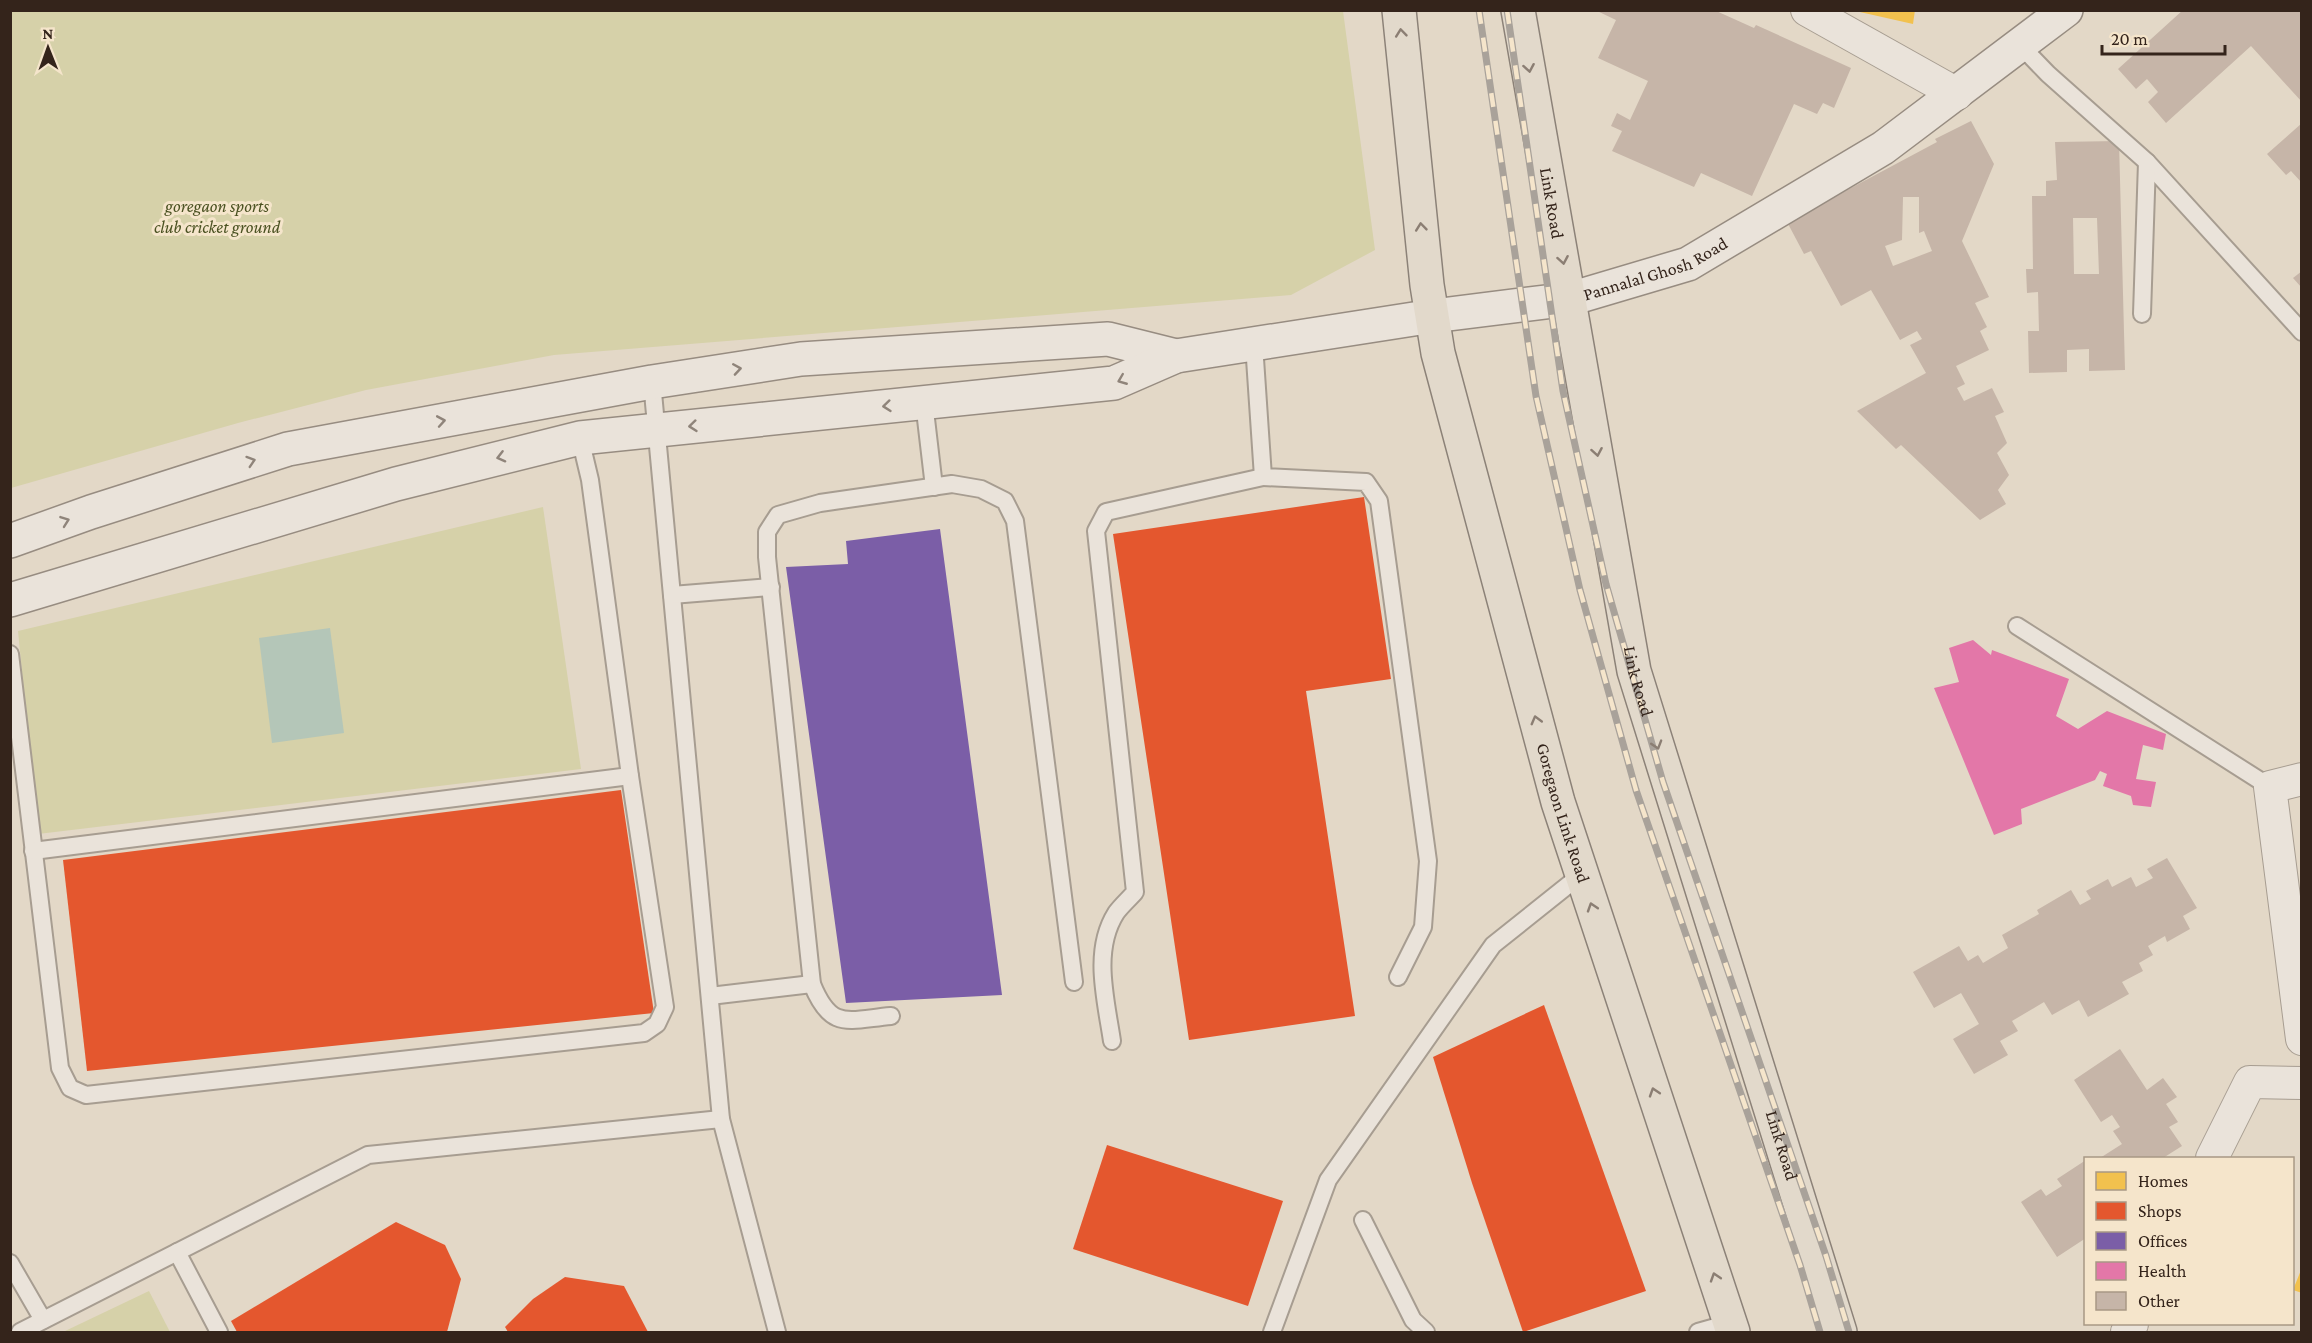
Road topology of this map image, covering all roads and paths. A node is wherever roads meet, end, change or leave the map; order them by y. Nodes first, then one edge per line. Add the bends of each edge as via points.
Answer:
1 (1398, 10) edge
2 (1518, 10) edge
3 (1807, 10) edge
4 (2066, 10) edge
5 (2020, 45) junction
6 (1957, 94) junction
7 (2147, 162) junction
8 (1570, 299) junction
9 (1430, 301) junction
10 (2142, 314) dead end
11 (2301, 332) edge
12 (1254, 344) junction
13 (1176, 356) junction
14 (652, 382) junction
15 (924, 402) junction
16 (657, 429) junction
17 (580, 438) junction
18 (1263, 477) junction
19 (934, 487) junction
20 (10, 541) edge
21 (771, 587) junction
22 (672, 595) junction
23 (10, 600) edge
24 (2017, 626) dead end
25 (10, 654) edge
26 (630, 776) junction
27 (2301, 779) edge
28 (2270, 787) junction
29 (33, 851) junction
30 (1582, 874) junction
31 (1398, 977) dead end
32 (1074, 982) dead end
33 (812, 984) junction
34 (710, 996) junction
35 (891, 1016) dead end
36 (2301, 1039) edge
37 (1112, 1041) dead end
38 (2301, 1083) edge
39 (721, 1119) junction
40 (2212, 1157) edge
41 (1362, 1220) dead end
42 (177, 1252) junction
43 (10, 1263) edge
44 (44, 1320) junction
45 (1731, 1328) edge
46 (20, 1332) edge
47 (219, 1332) edge
48 (777, 1332) edge
49 (1272, 1332) edge
50 (1426, 1332) edge
51 (1698, 1332) edge
52 (1840, 1332) edge

9 -> 1 main road
2 -> 8 main road, Link Road
3 - 6 street
4 - 5 street, Pannalal Ghosh Road
5 - 6 street, Pannalal Ghosh Road
5 - 7 lane
6 - 8 street, Pannalal Ghosh Road via 1883,148 1688,264
7 - 10 lane
7 - 11 lane
8 - 9 street, Pannalal Ghosh Road
8 -> 52 main road, Link Road via 1634,671
9 - 12 street, Pannalal Ghosh Road
30 -> 9 main road, Goregaon Link Road via 1555,790 1438,353
12 - 13 street, Pannalal Ghosh Road
12 - 18 lane
14 -> 13 street via 801,359 1108,339
13 -> 15 street via 1114,383
14 - 16 lane
20 -> 14 street via 288,449
15 -> 16 street
15 - 19 lane
16 - 17 street
16 - 22 lane
17 -> 23 street via 396,484
17 - 26 lane via 590,480
18 - 31 lane via 1366,482 1379,501 1428,861 1423,927
18 - 37 lane via 1106,512 1096,531 1135,892 1116,914 1103,947
19 - 21 lane via 820,503 778,515 767,532
19 - 32 lane via 952,484 981,489 1005,501 1015,521
21 - 22 lane
21 - 33 lane
22 - 34 lane
24 - 28 lane
25 - 29 lane
26 - 29 lane
26 - 29 lane via 665,1007 657,1024 645,1033 86,1095 70,1088 60,1068
27 - 28 street
28 - 36 street
45 -> 30 main road, Goregaon Link Road
30 - 49 lane via 1493,945 1328,1180
33 - 34 lane
33 - 35 lane via 820,1004 833,1017 848,1020
34 - 39 lane
38 - 40 street via 2250,1082
39 - 42 lane via 368,1155
39 - 48 lane
41 - 50 lane via 1413,1320
42 - 44 lane
42 - 47 lane
43 - 44 lane
44 - 46 lane
45 - 51 lane

